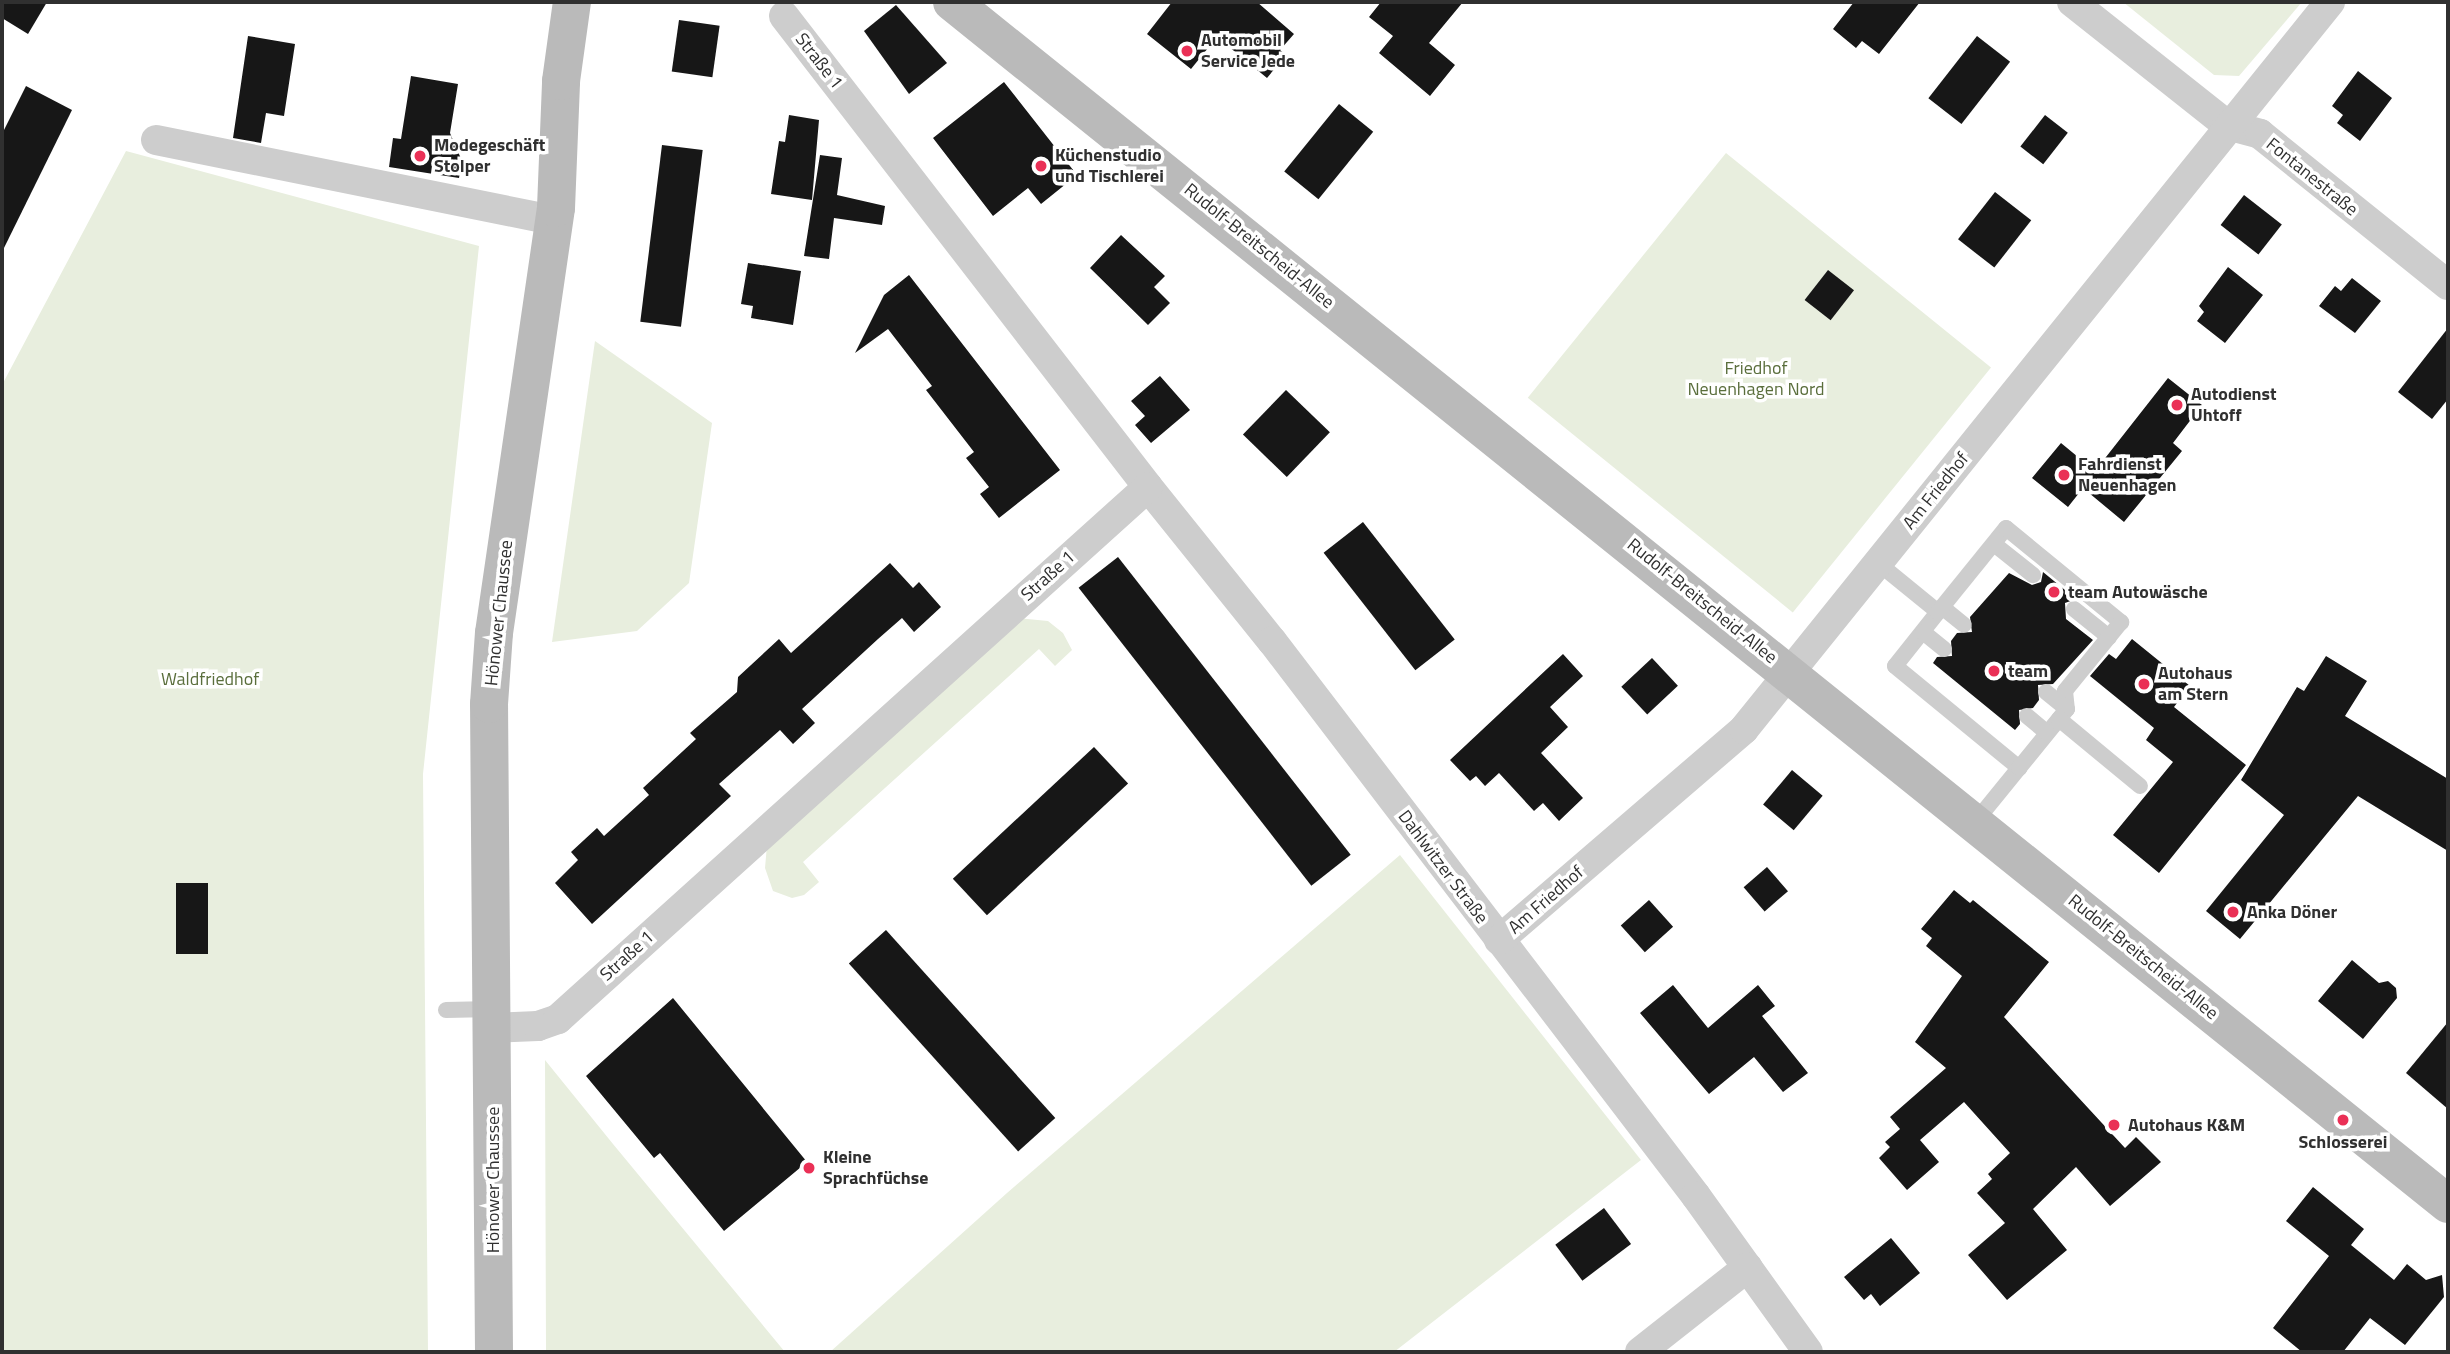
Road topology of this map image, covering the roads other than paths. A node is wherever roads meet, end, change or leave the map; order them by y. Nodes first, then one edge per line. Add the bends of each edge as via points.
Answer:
1 (951, 2) edge
2 (2072, 2) edge
3 (2330, 2) edge
4 (574, 11) edge
5 (785, 16) dead end
6 (2227, 125) junction
7 (156, 140) dead end
8 (554, 220) junction
9 (2448, 285) edge
10 (1147, 487) junction
11 (1994, 544) junction
12 (1878, 563) junction
13 (2033, 575) dead end
14 (2074, 609) dead end
15 (1940, 610) junction
16 (1964, 625) dead end
17 (1923, 632) junction
18 (2109, 637) junction
19 (1944, 649) dead end
20 (1789, 672) junction
21 (2046, 692) dead end
22 (2063, 714) junction
23 (2027, 716) dead end
24 (2048, 733) junction
25 (2019, 768) junction
26 (2140, 786) dead end
27 (1976, 821) junction
28 (1499, 940) junction
29 (446, 1010) dead end
30 (492, 1018) junction
31 (2448, 1204) edge
32 (1748, 1267) junction
33 (494, 1352) edge
34 (1640, 1352) edge
35 (1808, 1352) edge

1 - 20 street, Rudolf-Breitscheid-Allee
2 - 6 street, Fontanestraße
3 - 6 street, Am Friedhof
4 - 8 street, Hönower Chaussee
5 - 10 street, Straße 1
6 - 9 street, Fontanestraße via 2260,134
6 - 12 street, Am Friedhof
7 - 8 street
8 - 30 street, Hönower Chaussee via 495,633 489,704
10 - 28 street, Dahlwitzer Straße via 1272,641
10 - 30 street, Straße 1 via 558,1020 538,1026
11 - 13 lane
11 - 15 lane
11 - 18 lane via 2006,528 2121,622
12 - 15 lane
12 - 20 street, Am Friedhof
14 - 18 lane
15 - 16 lane
15 - 17 lane
17 - 19 lane
17 - 25 lane via 1895,666
18 - 22 lane via 2065,691
20 - 27 street, Rudolf-Breitscheid-Allee
20 - 28 street, Am Friedhof via 1744,729
21 - 22 lane
22 - 24 lane
22 - 26 lane
23 - 24 lane
24 - 25 lane
25 - 27 lane
27 - 31 street, Rudolf-Breitscheid-Allee
28 - 32 street, Dahlwitzer Straße
29 - 30 lane
30 - 33 street, Hönower Chaussee
32 - 34 street
32 - 35 street, Dahlwitzer Straße

